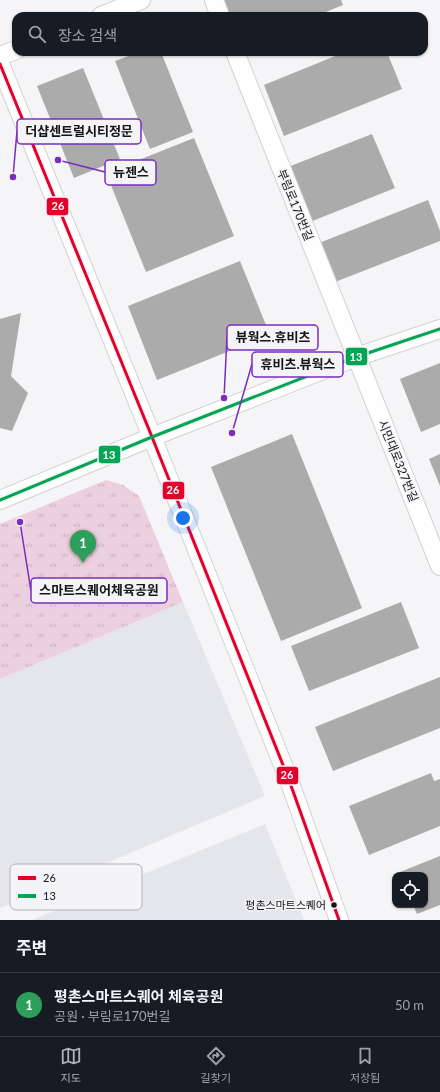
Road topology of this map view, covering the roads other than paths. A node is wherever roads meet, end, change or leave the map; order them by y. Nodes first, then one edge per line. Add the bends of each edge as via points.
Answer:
1 (141, 0) edge
2 (214, 0) edge
3 (111, 12) edge
4 (218, 12) edge
5 (12, 52) edge
6 (0, 56) edge
7 (237, 56) edge
8 (0, 64) edge
9 (440, 329) edge
10 (356, 357) junction
11 (152, 437) junction
12 (0, 500) edge
13 (440, 566) edge
14 (339, 920) edge

1 - 3 street
2 - 4 street
5 - 6 street
7 - 10 street, 부림로170번길
8 - 11 street
9 - 10 street
10 - 11 street
10 - 13 street, 시민대로327번길
11 - 12 street
11 - 14 street via 290,780

